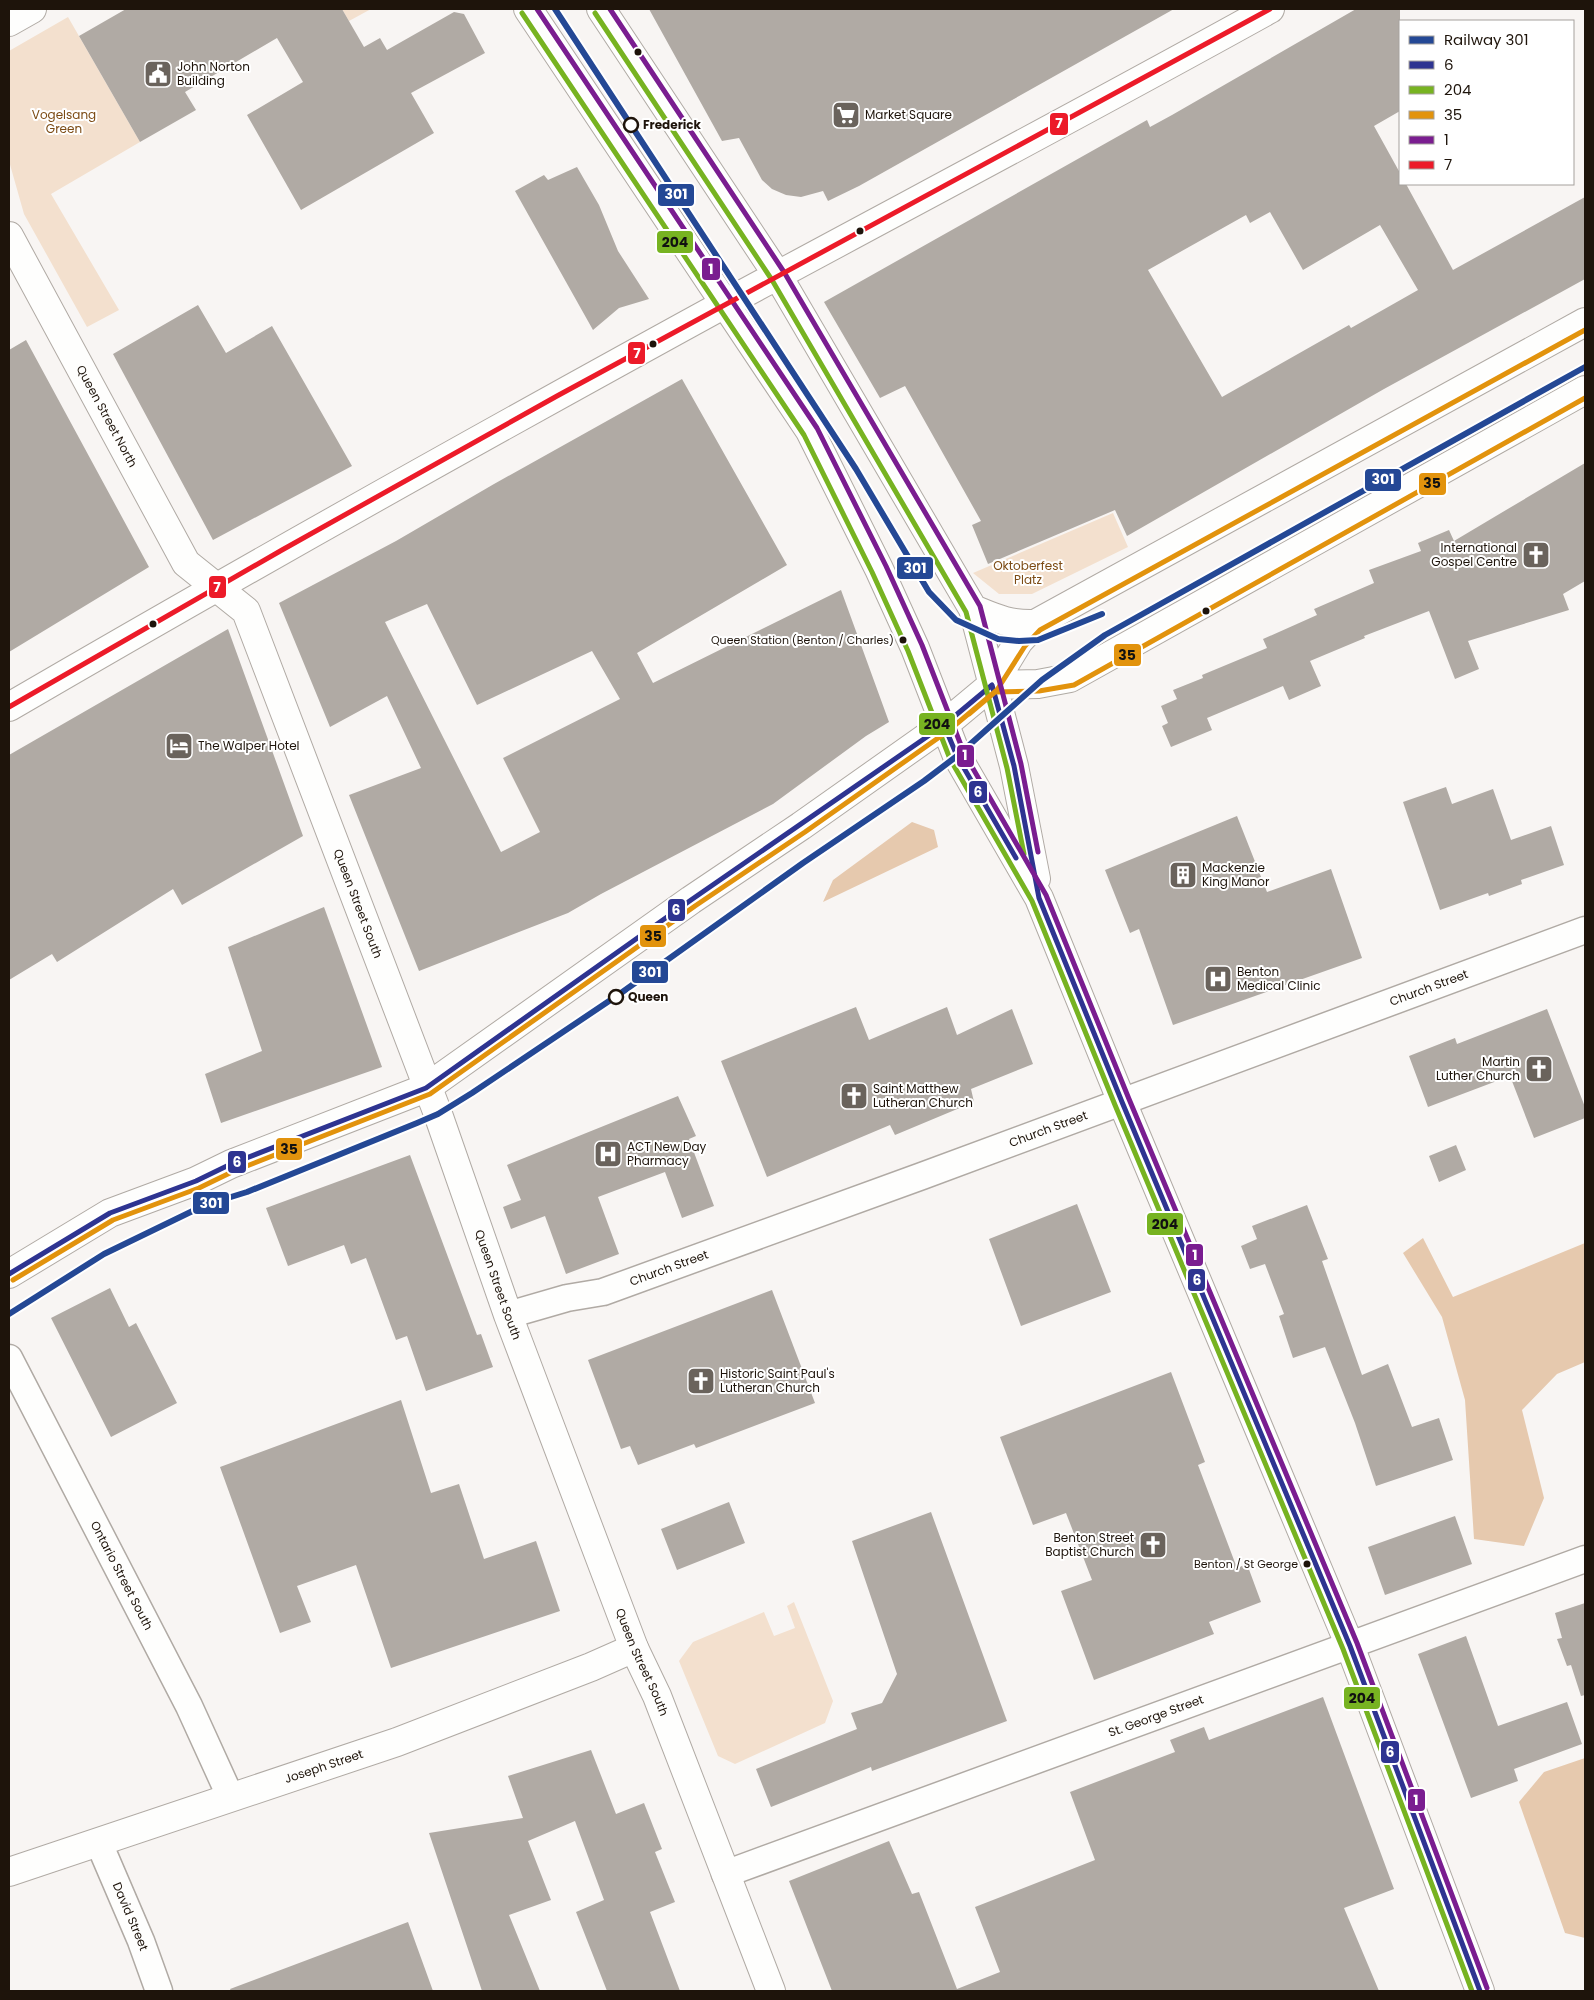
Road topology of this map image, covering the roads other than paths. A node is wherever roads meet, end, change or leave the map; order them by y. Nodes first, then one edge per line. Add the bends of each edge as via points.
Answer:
1 (32, 9) edge
2 (528, 9) edge
3 (601, 9) edge
4 (1270, 9) edge
5 (9, 22) edge
6 (9, 236) edge
7 (778, 276) junction
8 (726, 304) junction
9 (1585, 322) edge
10 (1585, 390) edge
11 (215, 586) junction
12 (973, 609) junction
13 (1034, 624) junction
14 (992, 685) junction
15 (9, 707) edge
16 (944, 725) junction
17 (1040, 898) junction
18 (1585, 930) edge
19 (426, 1088) junction
20 (1122, 1102) junction
21 (9, 1274) edge
22 (508, 1315) junction
23 (9, 1358) edge
24 (1585, 1559) edge
25 (1350, 1646) junction
26 (634, 1648) junction
27 (230, 1796) junction
28 (99, 1843) junction
29 (9, 1872) edge
30 (725, 1874) junction
31 (159, 1991) edge
32 (770, 1991) edge
33 (1480, 1991) edge

1 - 5 main road
2 - 8 main road
3 - 7 main road
4 - 7 main road
6 - 11 main road, Queen Street North via 186,563
7 - 8 main road
7 - 12 main road
8 - 11 main road
8 - 16 main road via 810,431 891,595
9 - 13 main road
10 - 14 main road via 1070,678 1038,684
11 - 15 main road
11 - 19 main road, Queen Street South via 246,611
12 - 13 main road via 1005,622
12 - 14 main road
13 - 14 main road via 1019,641
14 - 16 main road
14 - 17 main road via 1014,766
16 - 17 main road via 957,756
16 - 19 main road
17 - 20 main road
18 - 20 street, Church Street
19 - 21 main road via 110,1214
19 - 22 main road, Queen Street South
20 - 22 street, Church Street via 603,1292 567,1298
20 - 25 main road
22 - 26 main road, Queen Street South
23 - 27 street, Ontario Street South via 189,1706
24 - 25 street, St. George Street
25 - 30 street, St. George Street
25 - 33 main road
26 - 27 main road, Joseph Street via 397,1742
26 - 30 main road, Queen Street South via 657,1696
27 - 28 main road, Joseph Street
28 - 29 main road, Joseph Street
28 - 31 street, David Street
30 - 32 main road, Queen Street South

